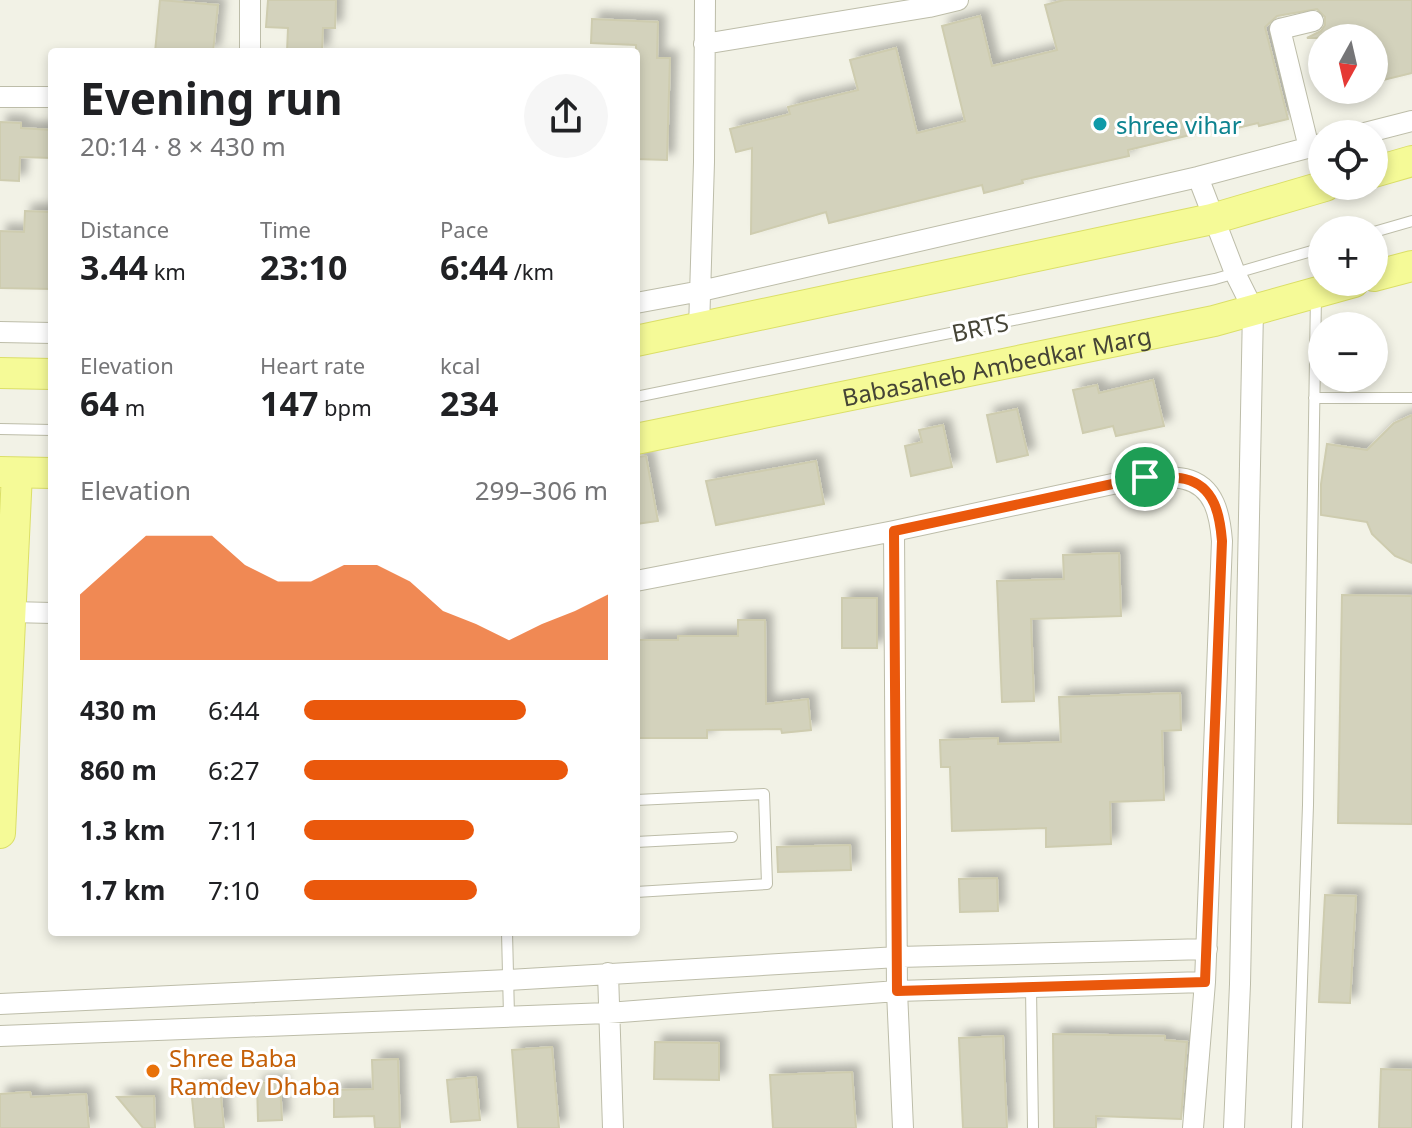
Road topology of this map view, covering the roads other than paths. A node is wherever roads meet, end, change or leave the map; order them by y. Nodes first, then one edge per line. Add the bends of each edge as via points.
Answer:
1 (250, 0) edge
2 (705, 0) edge
3 (958, 0) edge
4 (929, 4) edge
5 (1313, 21) dead end
6 (704, 44) junction
7 (250, 48) edge
8 (0, 97) edge
9 (48, 97) edge
10 (1412, 121) edge
11 (1308, 123) edge
12 (1388, 127) edge
13 (1308, 148) edge
14 (1412, 161) edge
15 (1388, 168) edge
16 (1198, 177) junction
17 (1308, 191) edge
18 (1212, 219) junction
19 (1412, 221) edge
20 (1388, 228) edge
21 (1308, 252) edge
22 (1412, 266) edge
23 (1388, 272) edge
24 (1235, 273) junction
25 (701, 291) junction
26 (1308, 295) edge
27 (1316, 296) edge
28 (640, 302) edge
29 (1253, 309) junction
30 (699, 329) junction
31 (0, 332) edge
32 (48, 333) edge
33 (640, 340) edge
34 (0, 373) edge
35 (48, 374) edge
36 (640, 396) edge
37 (1314, 398) junction
38 (1412, 398) edge
39 (0, 429) edge
40 (48, 430) edge
41 (640, 438) edge
42 (8, 472) edge
43 (48, 473) edge
44 (894, 531) junction
45 (640, 580) edge
46 (11, 612) junction
47 (48, 613) edge
48 (3, 706) edge
49 (640, 800) edge
50 (0, 833) edge
51 (732, 837) dead end
52 (640, 842) edge
53 (640, 892) edge
54 (507, 936) edge
55 (1207, 949) junction
56 (898, 957) junction
57 (608, 973) junction
58 (508, 980) junction
59 (1205, 982) junction
60 (1031, 988) junction
61 (897, 991) junction
62 (0, 1004) edge
63 (608, 1013) junction
64 (509, 1016) junction
65 (0, 1036) edge
66 (613, 1128) edge
67 (903, 1128) edge
68 (1033, 1128) edge
69 (1193, 1128) edge
70 (1234, 1128) edge
71 (1297, 1128) edge

1 - 7 street
2 - 6 street
3 - 4 street
4 - 6 street
5 - 11 street via 1280,29
6 - 25 street
8 - 9 street
10 - 12 street
13 - 16 street
14 - 15 main road
16 - 18 street
16 - 25 street
17 - 18 main road
18 - 24 street
18 - 30 main road
19 - 20 lane
21 - 24 lane, BRTS
22 - 23 main road
24 - 29 street
24 - 36 lane, BRTS
25 - 28 street
25 - 30 street
26 - 29 main road, Babasaheb Ambedkar Marg
27 - 37 lane
29 - 41 main road, Babasaheb Ambedkar Marg
29 - 70 street
30 - 33 main road
31 - 32 street
34 - 35 main road
37 - 38 lane
37 - 71 lane
39 - 40 lane
42 - 43 main road
42 - 46 main road
44 - 45 street
44 - 55 street via 1145,477 1187,479 1205,491 1219,511 1222,541
44 - 56 street
46 - 47 street
46 - 48 main road
48 - 50 main road
49 - 53 lane via 764,794 767,884
51 - 52 lane
54 - 58 lane
55 - 56 street
55 - 59 street
56 - 57 street
56 - 61 street
57 - 58 street
57 - 63 street
58 - 62 street
58 - 64 lane
59 - 60 street
59 - 69 street
60 - 61 street
60 - 68 lane
61 - 63 street
61 - 67 street
63 - 64 street
63 - 66 street
64 - 65 street

